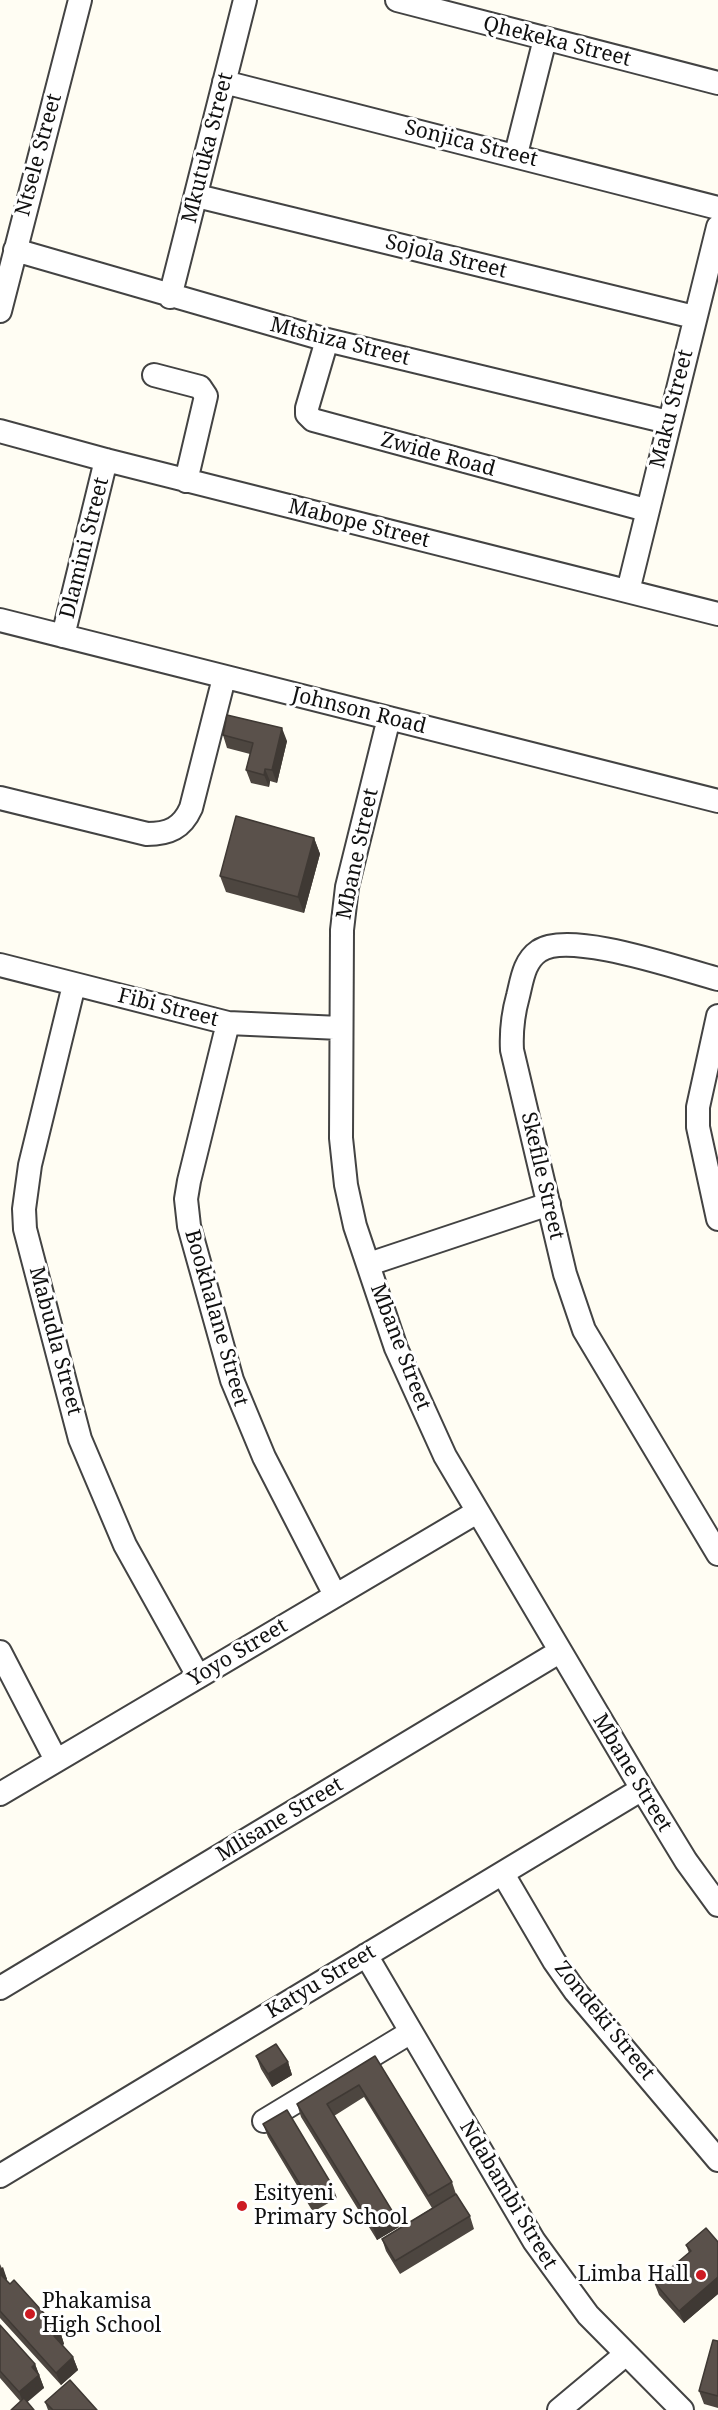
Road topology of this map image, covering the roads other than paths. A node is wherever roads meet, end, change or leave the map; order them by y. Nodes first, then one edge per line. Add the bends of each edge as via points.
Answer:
1 (80, 0) edge
2 (245, 0) edge
3 (397, 0) edge
4 (545, 39) junction
5 (224, 82) junction
6 (718, 83) edge
7 (516, 154) junction
8 (197, 196) junction
9 (718, 208) edge
10 (718, 227) edge
11 (15, 250) junction
12 (170, 297) junction
13 (0, 311) edge
14 (694, 317) junction
15 (327, 340) junction
16 (154, 375) dead end
17 (668, 422) junction
18 (0, 431) edge
19 (106, 460) junction
20 (186, 481) junction
21 (646, 510) junction
22 (628, 591) junction
23 (718, 614) edge
24 (0, 620) edge
25 (63, 636) junction
26 (224, 678) junction
27 (389, 718) junction
28 (0, 798) edge
29 (718, 801) edge
30 (0, 965) edge
31 (718, 979) edge
32 (74, 985) junction
33 (718, 1016) edge
34 (228, 1023) junction
35 (340, 1028) junction
36 (549, 1204) junction
37 (718, 1219) edge
38 (369, 1264) junction
39 (477, 1512) junction
40 (718, 1554) edge
41 (335, 1595) junction
42 (0, 1652) edge
43 (560, 1652) junction
44 (198, 1676) junction
45 (57, 1760) junction
46 (642, 1790) junction
47 (0, 1794) edge
48 (503, 1874) junction
49 (718, 1905) edge
50 (366, 1955) junction
51 (0, 1988) edge
52 (411, 2032) junction
53 (264, 2121) edge
54 (718, 2160) edge
55 (0, 2176) edge
56 (626, 2354) junction
57 (559, 2410) edge
58 (682, 2410) edge

1 - 11 street, Ntsele Street
2 - 5 street, Mkutuka Street
3 - 4 street, Qhekeka Street
4 - 6 street, Qhekeka Street
4 - 7 street
5 - 7 street, Sonjica Street
5 - 8 street, Mkutuka Street
7 - 9 street, Sonjica Street
8 - 12 street, Mkutuka Street
8 - 14 street, Sojola Street
10 - 14 street, Maku Street
11 - 12 street, Mtshiza Street
11 - 13 street, Ntsele Street
12 - 15 street, Mtshiza Street
14 - 17 street, Maku Street
15 - 17 street, Mtshiza Street
15 - 21 street, Zwide Road via 307,408 313,420
16 - 20 street via 200,387 206,396
17 - 21 street, Maku Street
18 - 19 street, Mabope Street
19 - 20 street, Mabope Street
19 - 25 street, Dlamini Street
20 - 22 street, Mabope Street
21 - 22 street, Maku Street
22 - 23 street, Mabope Street
24 - 25 street, Johnson Road
25 - 26 street, Johnson Road
26 - 27 street, Johnson Road
26 - 28 street via 191,807 176,828 163,834 147,834
27 - 29 street, Johnson Road
27 - 35 street, Mbane Street via 348,887 342,930
30 - 32 street, Fibi Street
31 - 36 street, Skefile Street via 581,944 549,946 528,961 513,1015 512,1050
32 - 34 street, Fibi Street
32 - 44 street, Mabudla Street via 30,1165 25,1228 84,1450 125,1545
33 - 37 street via 698,1107 698,1127
34 - 35 street, Fibi Street
34 - 41 street, Bookhalane Street via 189,1181 189,1226 247,1423
35 - 38 street, Mbane Street via 341,1138 346,1185
36 - 38 street
36 - 40 street, Skefile Street via 565,1274 584,1330
38 - 39 street, Mbane Street via 396,1348 421,1407
39 - 41 street, Yoyo Street
39 - 43 street, Mbane Street
41 - 44 street, Yoyo Street
42 - 45 street
43 - 46 street, Mbane Street
43 - 51 street, Mlisane Street
44 - 45 street, Yoyo Street
45 - 47 street, Yoyo Street
46 - 48 street, Katyu Street
46 - 49 street, Mbane Street
48 - 50 street, Katyu Street
48 - 54 street, Zondeki Street via 575,1991
50 - 52 street, Ndabambi Street
50 - 55 street, Katyu Street
52 - 53 street
52 - 56 street, Ndabambi Street via 534,2241 588,2315
56 - 57 street
56 - 58 street, Ndabambi Street

